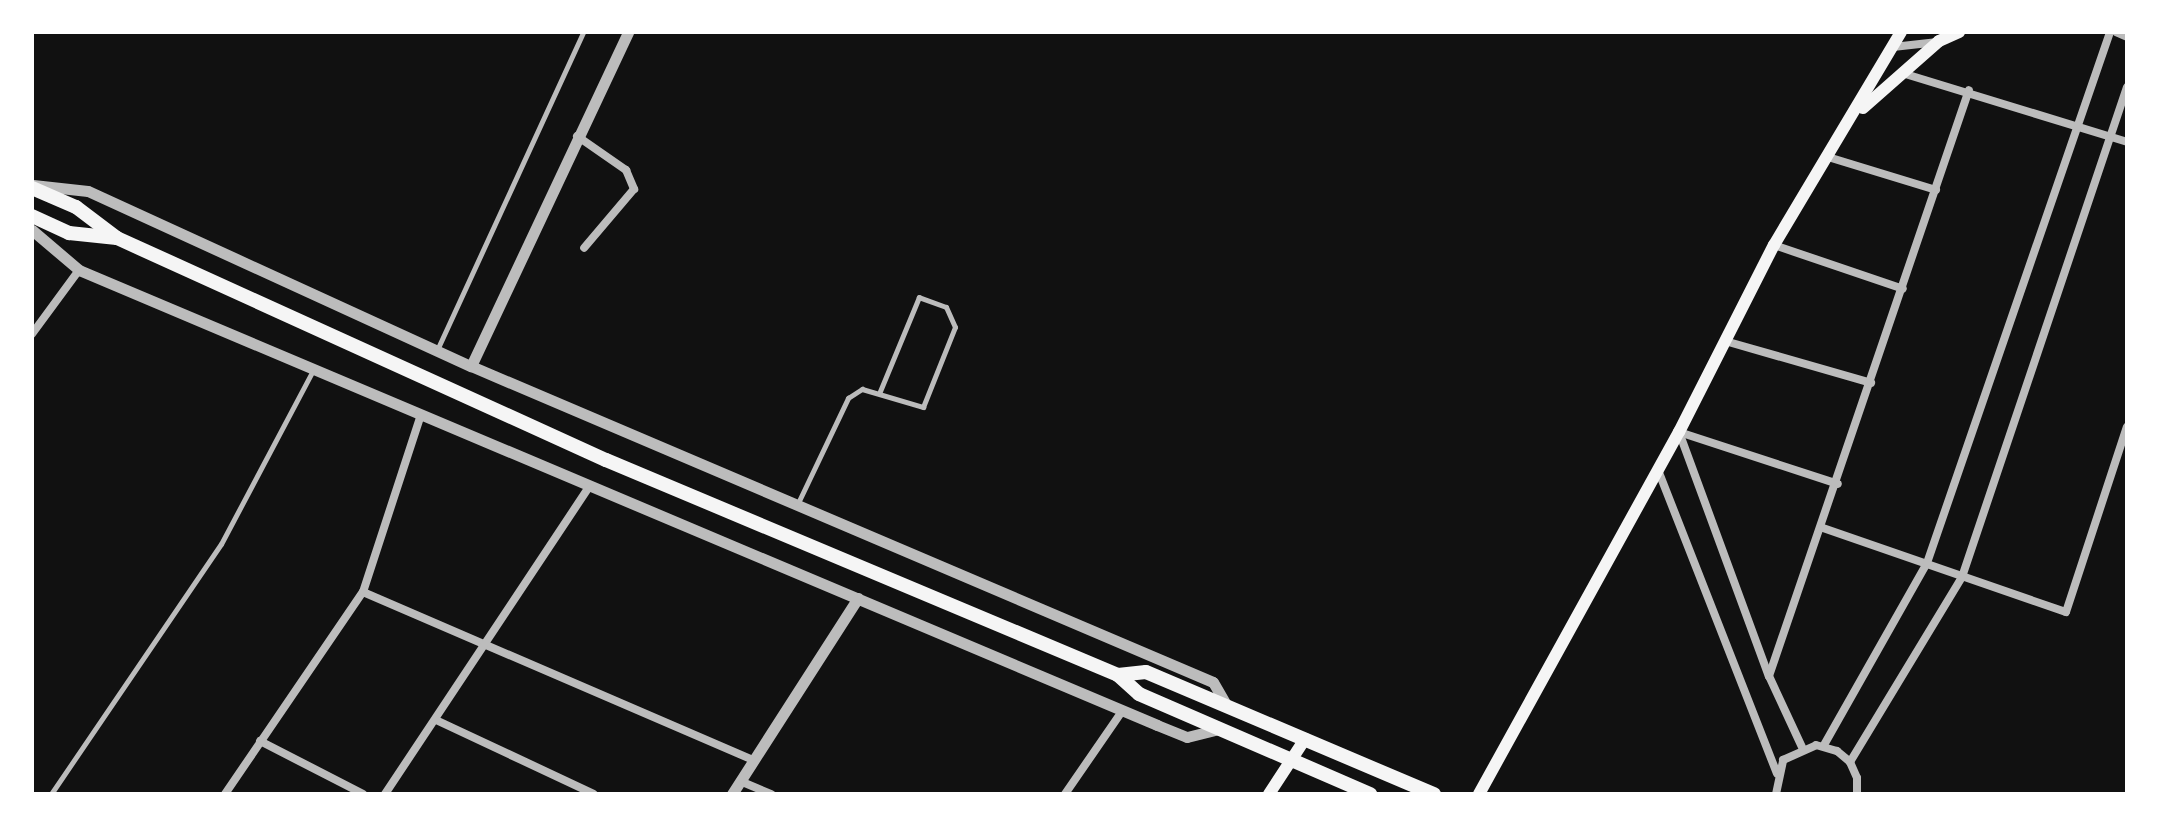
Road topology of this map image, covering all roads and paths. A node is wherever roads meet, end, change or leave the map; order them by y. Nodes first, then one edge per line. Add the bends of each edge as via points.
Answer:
1 (583, 32) edge
2 (628, 32) edge
3 (1901, 32) edge
4 (1959, 32) edge
5 (2110, 32) edge
6 (2116, 32) edge
7 (2127, 37) edge
8 (1939, 41) junction
9 (1893, 47) junction
10 (1902, 73) junction
11 (2127, 87) edge
12 (1969, 90) junction
13 (1855, 115) junction
14 (2079, 126) junction
15 (576, 136) junction
16 (2108, 136) junction
17 (2127, 142) edge
18 (1828, 157) junction
19 (32, 187) edge
20 (1936, 190) junction
21 (32, 216) edge
22 (32, 230) edge
23 (117, 238) junction
24 (1774, 245) junction
25 (584, 248) dead end
26 (79, 270) junction
27 (1903, 289) junction
28 (32, 334) edge
29 (1725, 341) junction
30 (436, 351) junction
31 (471, 366) junction
32 (313, 370) junction
33 (1871, 383) junction
34 (880, 391) junction
35 (421, 415) junction
36 (2127, 427) edge
37 (1679, 432) junction
38 (1658, 470) junction
39 (1838, 484) junction
40 (590, 486) junction
41 (797, 505) junction
42 (1823, 528) junction
43 (1927, 563) junction
44 (1962, 577) junction
45 (363, 592) junction
46 (858, 598) junction
47 (488, 646) junction
48 (1118, 675) junction
49 (1769, 676) junction
50 (1227, 706) junction
51 (1123, 710) junction
52 (436, 720) junction
53 (1219, 729) junction
54 (1305, 739) junction
55 (260, 741) junction
56 (1824, 745) junction
57 (1802, 747) junction
58 (753, 760) junction
59 (1293, 761) junction
60 (1850, 762) junction
61 (1777, 773) junction
62 (740, 781) junction
63 (51, 794) edge
64 (225, 794) edge
65 (363, 794) edge
66 (385, 794) edge
67 (594, 794) edge
68 (732, 794) edge
69 (771, 794) edge
70 (1065, 794) edge
71 (1269, 794) edge
72 (1370, 794) edge
73 (1434, 794) edge
74 (1479, 794) edge
75 (1776, 794) edge
76 (1857, 794) edge

1 - 30 lane
2 - 15 street
3 - 9 main road
4 - 8 main road
5 - 14 street
6 - 7 street
8 - 9 street
8 - 10 main road
9 - 13 main road
10 - 12 street
10 - 13 main road
11 - 16 street
12 - 14 street
12 - 20 street
13 - 18 main road
14 - 16 street
14 - 43 street
15 - 25 street via 626,170 634,189
15 - 31 street
16 - 17 street
16 - 44 street
18 - 20 street
18 - 24 main road
19 - 23 main road via 76,207
19 - 30 street via 88,191
20 - 27 street
21 - 23 main road via 69,233
22 - 26 street
23 - 48 main road via 606,460
24 - 27 street
24 - 29 main road
26 - 28 street
26 - 32 street
27 - 33 street
29 - 33 street
29 - 37 main road
30 - 31 street
31 - 41 street
32 - 35 street
32 - 63 lane via 221,544
33 - 39 street
34 - 34 lane via 919,297 946,307 955,327 923,407
34 - 41 lane via 862,389 848,398
35 - 40 street
35 - 45 street
36 - 44 street via 2066,612
37 - 38 main road
37 - 39 street
37 - 49 street
38 - 61 street
38 - 74 main road
39 - 42 street
40 - 46 street
40 - 47 street
41 - 50 street via 1213,682
42 - 43 street
42 - 49 street
43 - 44 street
43 - 56 street
44 - 60 street
45 - 47 street
45 - 55 street
46 - 51 street
46 - 58 street
47 - 52 street
47 - 58 street
48 - 50 main road via 1146,672
48 - 53 main road via 1139,694
49 - 57 street
50 - 54 main road
51 - 53 street via 1187,737
51 - 70 street
52 - 66 street
52 - 67 street
53 - 59 main road
54 - 59 main road
54 - 73 main road
55 - 64 street
55 - 65 street
56 - 57 street
56 - 60 street
57 - 61 street
58 - 62 street
59 - 71 main road
59 - 72 main road
60 - 76 street
61 - 75 street
62 - 68 street
62 - 69 street

